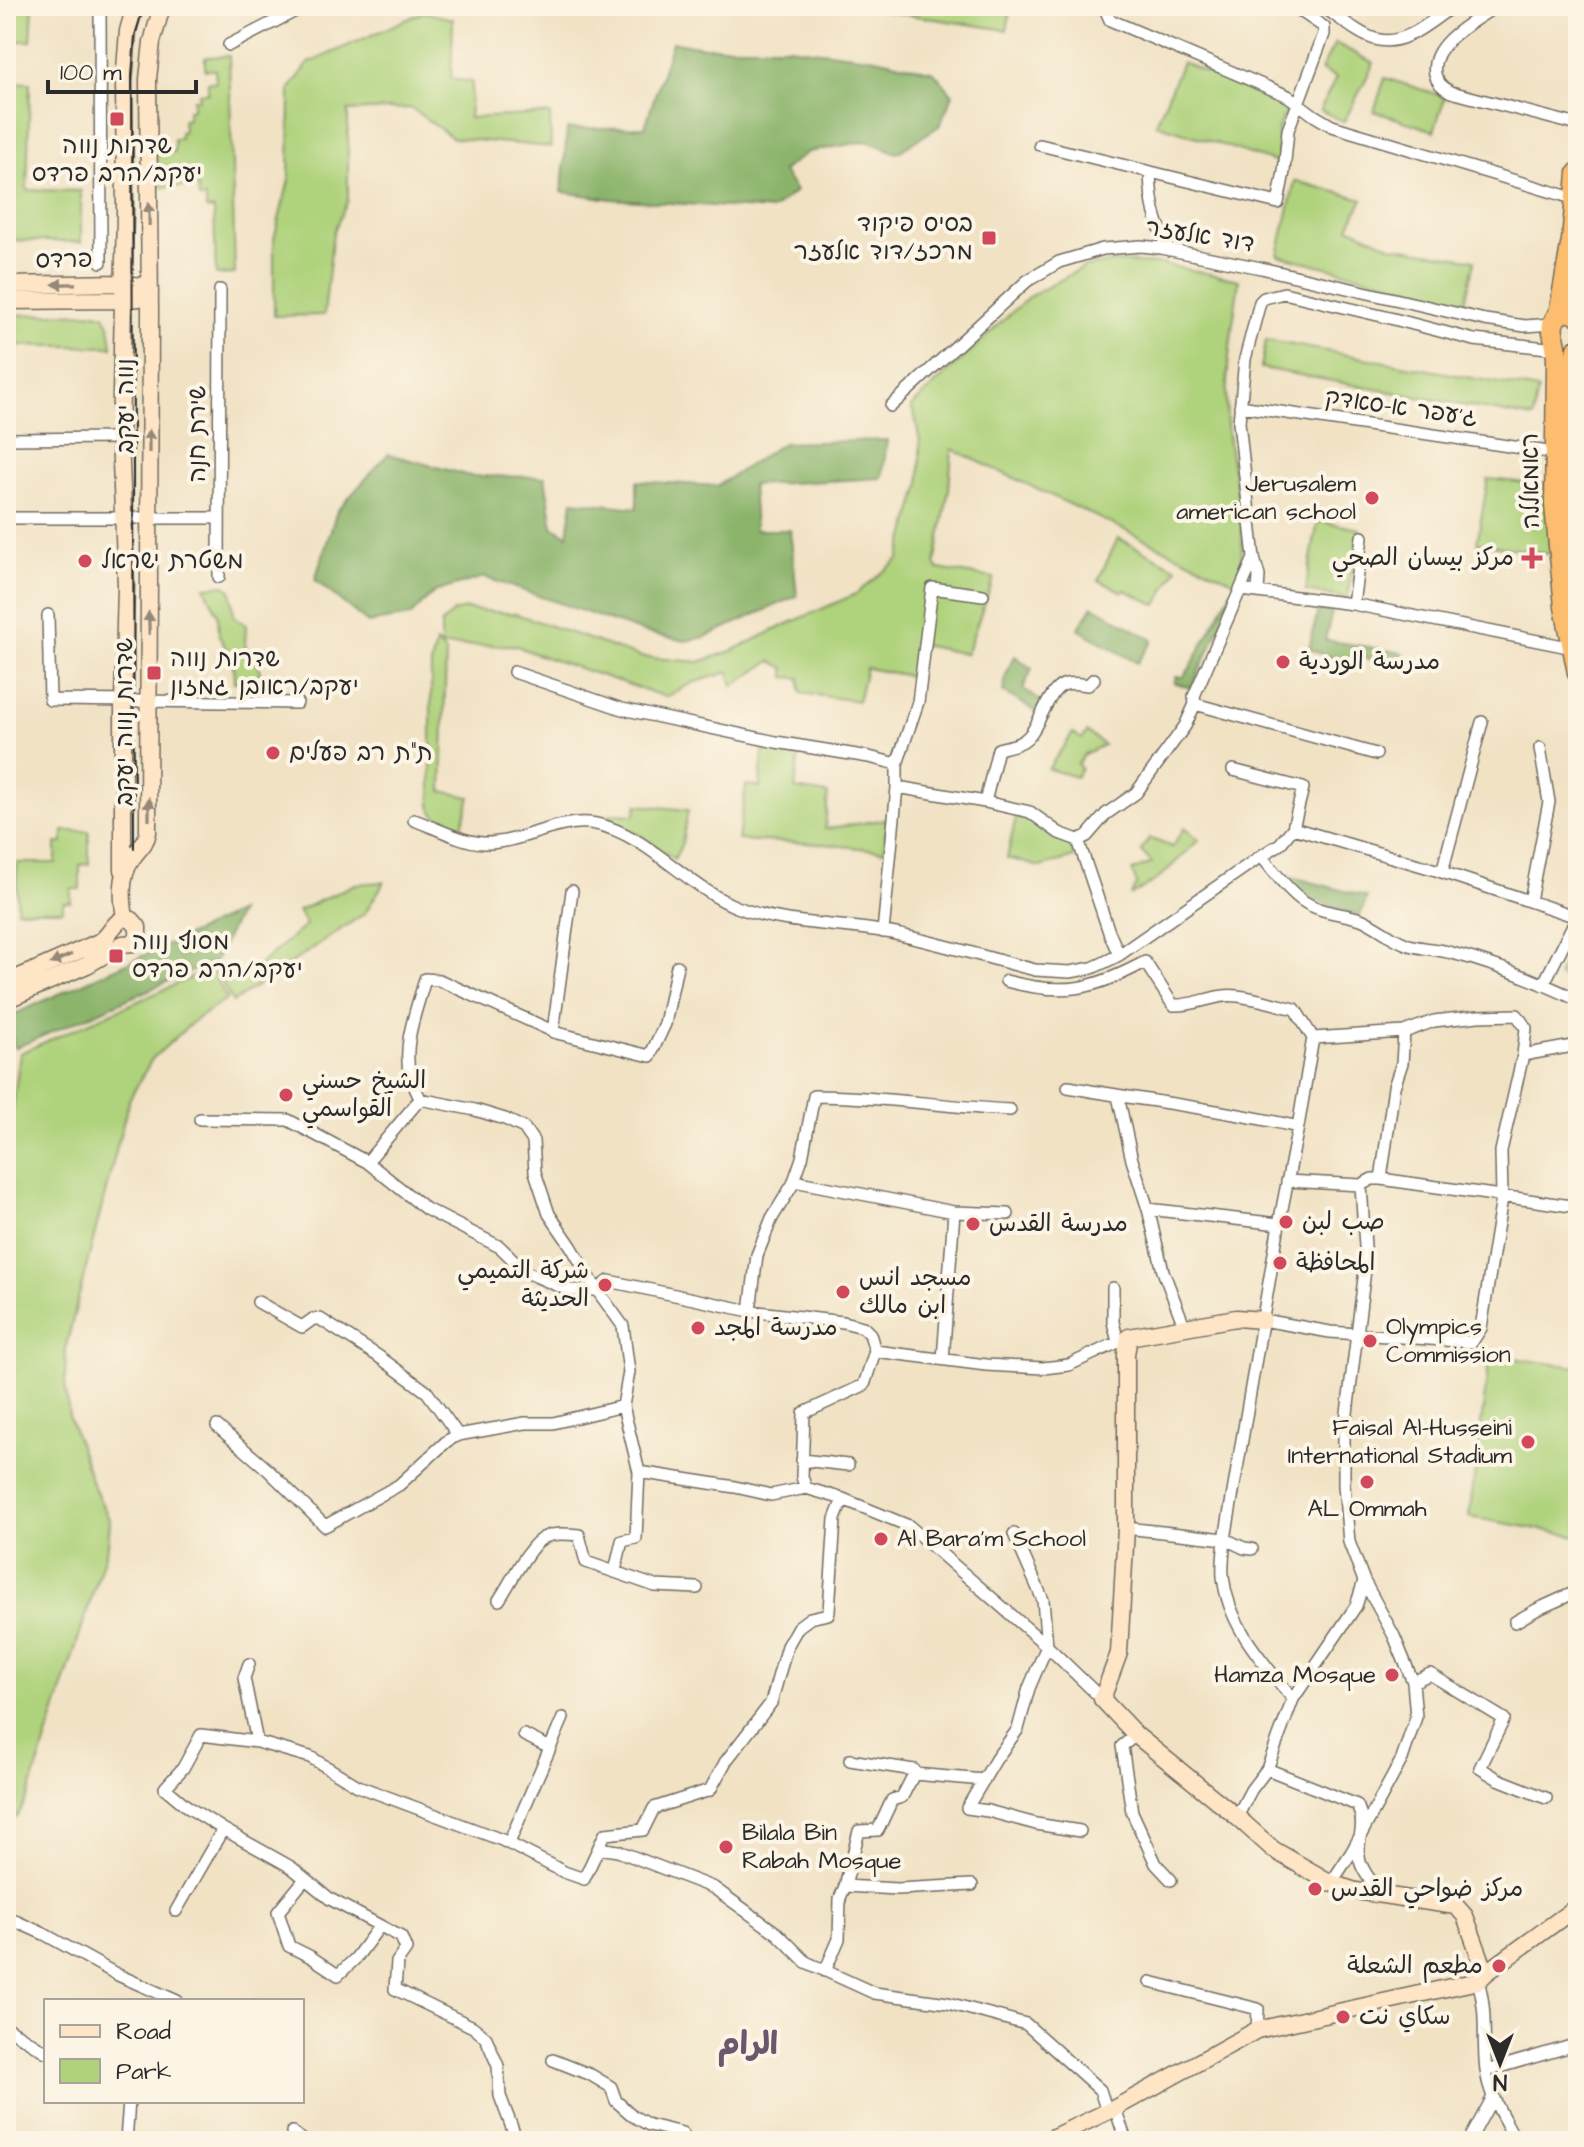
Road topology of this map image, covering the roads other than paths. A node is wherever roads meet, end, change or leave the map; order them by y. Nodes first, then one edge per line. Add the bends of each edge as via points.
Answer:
1 (100, 6) edge
2 (135, 6) edge
3 (162, 6) edge
4 (305, 6) edge
5 (1104, 6) edge
6 (1293, 6) edge
7 (1322, 6) edge
8 (1453, 6) edge
9 (1496, 6) edge
10 (229, 45) dead end
11 (1298, 104) junction
12 (1578, 125) edge
13 (1040, 145) dead end
14 (101, 155) junction
15 (124, 155) junction
16 (1150, 172) junction
17 (1578, 173) edge
18 (1576, 199) junction
19 (1169, 250) junction
20 (101, 262) dead end
21 (6, 285) edge
22 (220, 290) dead end
23 (122, 291) junction
24 (150, 292) junction
25 (6, 301) edge
26 (1560, 327) edge
27 (1578, 340) edge
28 (1578, 349) edge
29 (891, 406) dead end
30 (1240, 406) junction
31 (120, 438) junction
32 (6, 439) edge
33 (1555, 453) junction
34 (6, 518) edge
35 (219, 518) junction
36 (122, 519) junction
37 (149, 519) junction
38 (1362, 537) dead end
39 (1254, 558) junction
40 (1578, 566) edge
41 (219, 577) dead end
42 (1241, 590) junction
43 (1258, 591) junction
44 (983, 595) dead end
45 (1353, 604) junction
46 (48, 615) dead end
47 (1573, 648) junction
48 (514, 672) dead end
49 (1578, 673) edge
50 (1094, 679) dead end
51 (123, 701) junction
52 (150, 701) junction
53 (297, 703) dead end
54 (1195, 704) junction
55 (1482, 722) dead end
56 (1540, 748) dead end
57 (1376, 754) dead end
58 (897, 764) junction
59 (1233, 770) dead end
60 (897, 787) junction
61 (985, 802) junction
62 (414, 820) dead end
63 (1293, 828) junction
64 (1078, 840) junction
65 (1261, 856) junction
66 (1442, 872) junction
67 (123, 879) junction
68 (572, 891) dead end
69 (1530, 901) junction
70 (1577, 916) edge
71 (119, 924) junction
72 (883, 932) junction
73 (123, 944) junction
74 (1119, 955) junction
75 (677, 966) dead end
76 (1006, 981) dead end
77 (6, 983) edge
78 (1543, 985) junction
79 (1578, 992) edge
80 (6, 1000) edge
81 (1578, 1000) edge
82 (553, 1032) junction
83 (1404, 1032) junction
84 (1313, 1038) junction
85 (1578, 1045) edge
86 (1523, 1055) junction
87 (1068, 1087) dead end
88 (1118, 1096) junction
89 (420, 1099) junction
90 (1010, 1110) dead end
91 (200, 1119) dead end
92 (1298, 1127) junction
93 (367, 1162) junction
94 (1381, 1179) junction
95 (794, 1181) junction
96 (1287, 1181) junction
97 (1361, 1185) junction
98 (1502, 1198) junction
99 (1578, 1207) edge
100 (1148, 1209) junction
101 (954, 1212) junction
102 (1008, 1214) dead end
103 (1279, 1224) junction
104 (1113, 1288) dead end
105 (597, 1290) junction
106 (258, 1302) dead end
107 (750, 1311) junction
108 (1263, 1320) junction
109 (1185, 1328) junction
110 (1356, 1332) junction
111 (1124, 1339) junction
112 (875, 1351) junction
113 (943, 1359) junction
114 (623, 1406) junction
115 (217, 1426) dead end
116 (458, 1435) junction
117 (802, 1460) junction
118 (848, 1465) dead end
119 (639, 1472) junction
120 (806, 1488) junction
121 (843, 1499) junction
122 (1126, 1528) junction
123 (1014, 1534) dead end
124 (1225, 1539) junction
125 (1252, 1549) dead end
126 (615, 1571) junction
127 (1364, 1581) junction
128 (697, 1588) dead end
129 (1578, 1591) edge
130 (499, 1600) dead end
131 (1515, 1622) dead end
132 (1047, 1646) junction
133 (249, 1664) dead end
134 (1413, 1682) junction
135 (1102, 1699) junction
136 (1293, 1699) junction
137 (563, 1718) dead end
138 (524, 1735) dead end
139 (1136, 1735) junction
140 (257, 1742) junction
141 (550, 1748) junction
142 (850, 1760) dead end
143 (1267, 1769) junction
144 (914, 1774) junction
145 (984, 1780) junction
146 (1546, 1798) dead end
147 (1237, 1817) junction
148 (223, 1829) junction
149 (1080, 1831) dead end
150 (1362, 1833) junction
151 (509, 1843) junction
152 (599, 1848) junction
153 (305, 1879) junction
154 (1171, 1880) dead end
155 (1331, 1883) junction
156 (972, 1885) dead end
157 (845, 1886) junction
158 (1382, 1895) junction
159 (1578, 1906) edge
160 (176, 1911) dead end
161 (6, 1917) edge
162 (379, 1927) junction
163 (825, 1971) junction
164 (1482, 1977) junction
165 (1150, 1982) dead end
166 (172, 1999) edge
167 (6, 2027) edge
168 (1257, 2030) junction
169 (1578, 2044) edge
170 (44, 2051) edge
171 (553, 2060) dead end
172 (1486, 2071) junction
173 (1493, 2097) junction
174 (129, 2103) edge
175 (1111, 2110) junction
176 (292, 2132) dead end
177 (126, 2141) edge
178 (304, 2141) edge
179 (517, 2141) edge
180 (688, 2141) edge
181 (1045, 2141) edge
182 (1126, 2141) edge
183 (1469, 2141) edge
184 (1516, 2141) edge

1 - 14 street
2 - 15 street via 125,55
24 -> 3 street via 148,79
4 - 10 street
5 - 11 street via 1110,20
6 - 11 street via 1324,27
7 - 8 street via 1375,39 1390,41 1410,35
9 - 12 street via 1439,51 1436,79 1451,92
11 - 16 street via 1288,130 1278,203
11 - 18 street via 1332,126
13 - 16 street
14 - 15 street
14 - 20 street
15 - 23 street
16 - 19 street via 1156,221
17 - 18 highway, ראמאללה
18 - 26 highway, ראמאללה
19 - 26 street, דוד אלעזר via 1485,320
19 - 29 street, דוד אלעזר via 1103,249 1038,274
23 -> 21 street, פרדס
22 - 35 street, שירת חנה
23 - 24 street via 139,286
23 - 25 street
23 - 31 street
37 -> 24 street, נווה יעקב
26 - 27 highway via 1561,343
26 - 30 street via 1474,340 1275,295 1260,302
26 - 33 highway, ראמאללה
28 - 40 highway, ראמאללה via 1568,452
30 - 33 street, ג'עפר א-סאדק
30 - 39 street
31 - 32 street
31 - 36 street, נווה יעקב
33 - 47 highway, ראמאללה via 1555,505
34 - 36 street
35 - 37 street
35 - 41 street, שירת חנה
36 - 37 street
36 - 51 street, שדרות נווה יעקב
52 -> 37 street, שדרות נווה יעקב
38 - 45 street
39 - 42 street
39 - 43 street
42 - 43 street
42 - 54 street
43 - 45 street
44 - 58 street via 932,588 918,702
45 - 47 street
46 - 51 street via 50,700
47 - 49 highway, ראמאללה
48 - 58 street via 622,709
50 - 61 street via 1088,685 1062,685 1030,736 998,749
51 - 52 street
51 - 67 street
52 - 53 street
67 -> 52 street, שדרות נווה יעקב via 148,837
54 - 57 street
54 - 64 street via 1136,793
55 - 66 street
56 - 69 street via 1549,802
58 - 60 street
59 - 63 street via 1303,788
60 - 61 street
60 - 72 street
61 - 64 street via 1030,812
62 - 72 street via 480,843 573,823 595,824 616,830 739,908
63 - 65 street
63 - 66 street
64 - 74 street
65 - 74 street
65 - 78 street via 1311,905 1371,923 1413,947 1486,962
66 - 69 street
67 - 71 street
68 - 82 street
69 - 70 street
70 - 78 street
71 - 73 street via 116,941
71 - 73 street via 132,920 139,934 133,943
71 -> 77 street via 96,944
72 - 74 street via 1045,971 1082,971
73 - 80 street
75 - 82 street via 665,1024 650,1056
76 - 84 street via 1075,989 1110,980 1145,962 1173,1005 1227,995 1274,1004 1295,1009
78 - 79 street
78 - 81 street
82 - 89 street via 439,980 425,979 408,1057
83 - 84 street
83 - 86 street via 1434,1021 1517,1015 1526,1028
83 - 94 street
84 - 92 street
85 - 86 street
86 - 98 street via 1501,1151
87 - 88 street
88 - 92 street
88 - 100 street
89 - 93 street
89 - 105 street via 475,1110 524,1128 533,1141 535,1172 549,1214
90 - 95 street via 814,1096
91 - 93 street via 288,1120
92 - 96 street
93 - 105 street via 426,1209 500,1247 526,1272 568,1290
94 - 97 street
94 - 98 street
95 - 101 street
95 - 107 street via 757,1255
96 - 97 street
96 - 103 street
97 - 110 street via 1366,1262
98 - 99 street
98 - 110 street via 1481,1328 1472,1342
100 - 103 street
100 - 109 street via 1163,1271
101 - 102 street
101 - 113 street
103 - 108 street
104 - 111 street via 1113,1322
105 - 107 street via 609,1281
105 - 114 street via 623,1326 629,1372
106 - 116 street via 302,1327 320,1319 378,1356 427,1392
107 - 112 street via 863,1327
108 - 109 street via 1236,1318
108 - 110 street
108 - 124 street
109 - 111 street
110 - 127 street via 1344,1485 1349,1542
111 - 113 street via 1069,1365 1043,1368
111 - 122 street
112 - 113 street
112 - 117 street via 864,1385 804,1413
114 - 116 street via 553,1423
114 - 119 street
115 - 116 street via 325,1526 399,1485
117 - 118 street
117 - 120 street
119 - 120 street via 771,1495
119 - 126 street via 636,1538 622,1541
120 - 121 street
121 - 132 street via 909,1526
121 - 152 street via 835,1519 828,1614 798,1627 787,1646 771,1703 710,1790 654,1808 643,1830 605,1834
122 - 124 street
122 - 135 street via 1119,1653
123 - 132 street via 1043,1600
124 - 125 street
124 - 136 street via 1223,1575 1229,1607 1250,1646
126 - 128 street via 655,1586
126 - 130 street via 586,1562 579,1535 542,1538
127 - 134 street
127 - 136 street via 1356,1606
129 - 131 street
132 - 135 street
132 - 145 street via 1018,1729
133 - 140 street via 244,1678
134 - 146 street via 1430,1674 1504,1719 1480,1768
134 - 150 street via 1416,1717 1402,1759
135 - 139 street
136 - 143 street
137 - 141 street
138 - 141 street
139 - 147 street
139 - 154 street via 1122,1746 1132,1812 1156,1864
140 - 148 street via 201,1735 165,1788
140 - 151 street via 310,1757 358,1786
141 - 151 street
142 - 144 street
143 - 147 street
143 - 150 street via 1357,1805
144 - 145 street
144 - 157 street via 902,1797 892,1800 878,1830 859,1831
145 - 149 street via 967,1808
147 - 155 street via 1274,1850
148 - 153 street
148 - 160 street
150 - 155 street
150 - 158 street via 1359,1857
151 - 152 street via 584,1879
152 - 163 street via 714,1888 778,1934 806,1962
153 - 162 street
153 - 162 street via 278,1912 289,1946 338,1975
155 - 158 street
156 - 157 street
157 - 163 street via 839,1939
158 - 164 street via 1456,1906 1465,1916
159 - 164 street
161 - 166 street
162 - 179 street via 401,1937 406,1949 397,1962 395,1989 486,2038
163 - 175 street via 874,1993 948,2003 1026,2024 1100,2090
164 - 168 street
164 - 172 street
165 - 168 street via 1258,2009
167 - 170 street
168 - 175 street
169 - 172 street
171 - 180 street via 611,2087 616,2101 633,2116 682,2133
172 - 173 street
173 - 183 street
173 - 184 street
174 - 177 street
175 - 181 street
175 - 182 street
176 - 178 street

